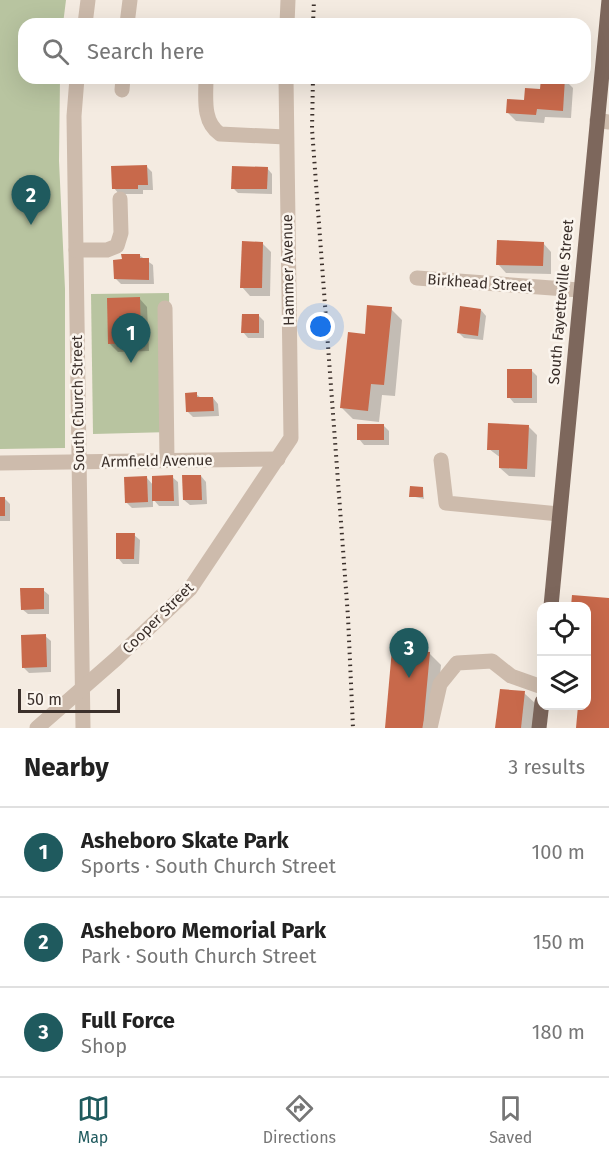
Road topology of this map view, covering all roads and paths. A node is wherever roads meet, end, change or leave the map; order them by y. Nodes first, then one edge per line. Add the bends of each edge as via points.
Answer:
1 (88, 0) edge
2 (130, 0) edge
3 (288, 0) edge
4 (609, 1) edge
5 (86, 18) edge
6 (128, 18) edge
7 (287, 18) edge
8 (607, 40) edge
9 (77, 84) edge
10 (206, 84) edge
11 (286, 84) edge
12 (603, 121) edge
13 (286, 137) junction
14 (120, 199) dead end
15 (76, 250) junction
16 (417, 278) dead end
17 (579, 290) junction
18 (165, 308) dead end
19 (278, 459) junction
20 (168, 460) junction
21 (441, 460) dead end
22 (79, 462) junction
23 (0, 463) edge
24 (559, 514) junction
25 (551, 602) edge
26 (537, 685) edge
27 (83, 688) junction
28 (541, 710) edge
29 (37, 728) edge
30 (83, 728) edge
31 (430, 728) edge
32 (539, 728) edge

1 - 5 street
2 - 6 street
3 - 7 street
4 - 8 main road, South Fayetteville Street
8 - 12 main road, South Fayetteville Street
9 - 15 street, South Church Street
10 - 13 street via 207,115 215,131
11 - 13 street, Hammer Avenue
12 - 17 main road, South Fayetteville Street
13 - 19 street, Hammer Avenue via 291,438
14 - 15 street via 121,233 117,246
15 - 22 street, South Church Street
16 - 17 street, Birkhead Street
17 - 24 main road, South Fayetteville Street
18 - 20 street
19 - 20 street, Armfield Avenue
19 - 27 street, Cooper Street via 190,589
20 - 22 street, Armfield Avenue
21 - 24 street via 446,503
22 - 23 street, Armfield Avenue
22 - 27 street, South Church Street
24 - 25 main road, South Fayetteville Street
26 - 31 street via 511,676 492,661 457,663 440,684
27 - 29 street, Cooper Street
27 - 30 street, South Church Street
28 - 32 main road

